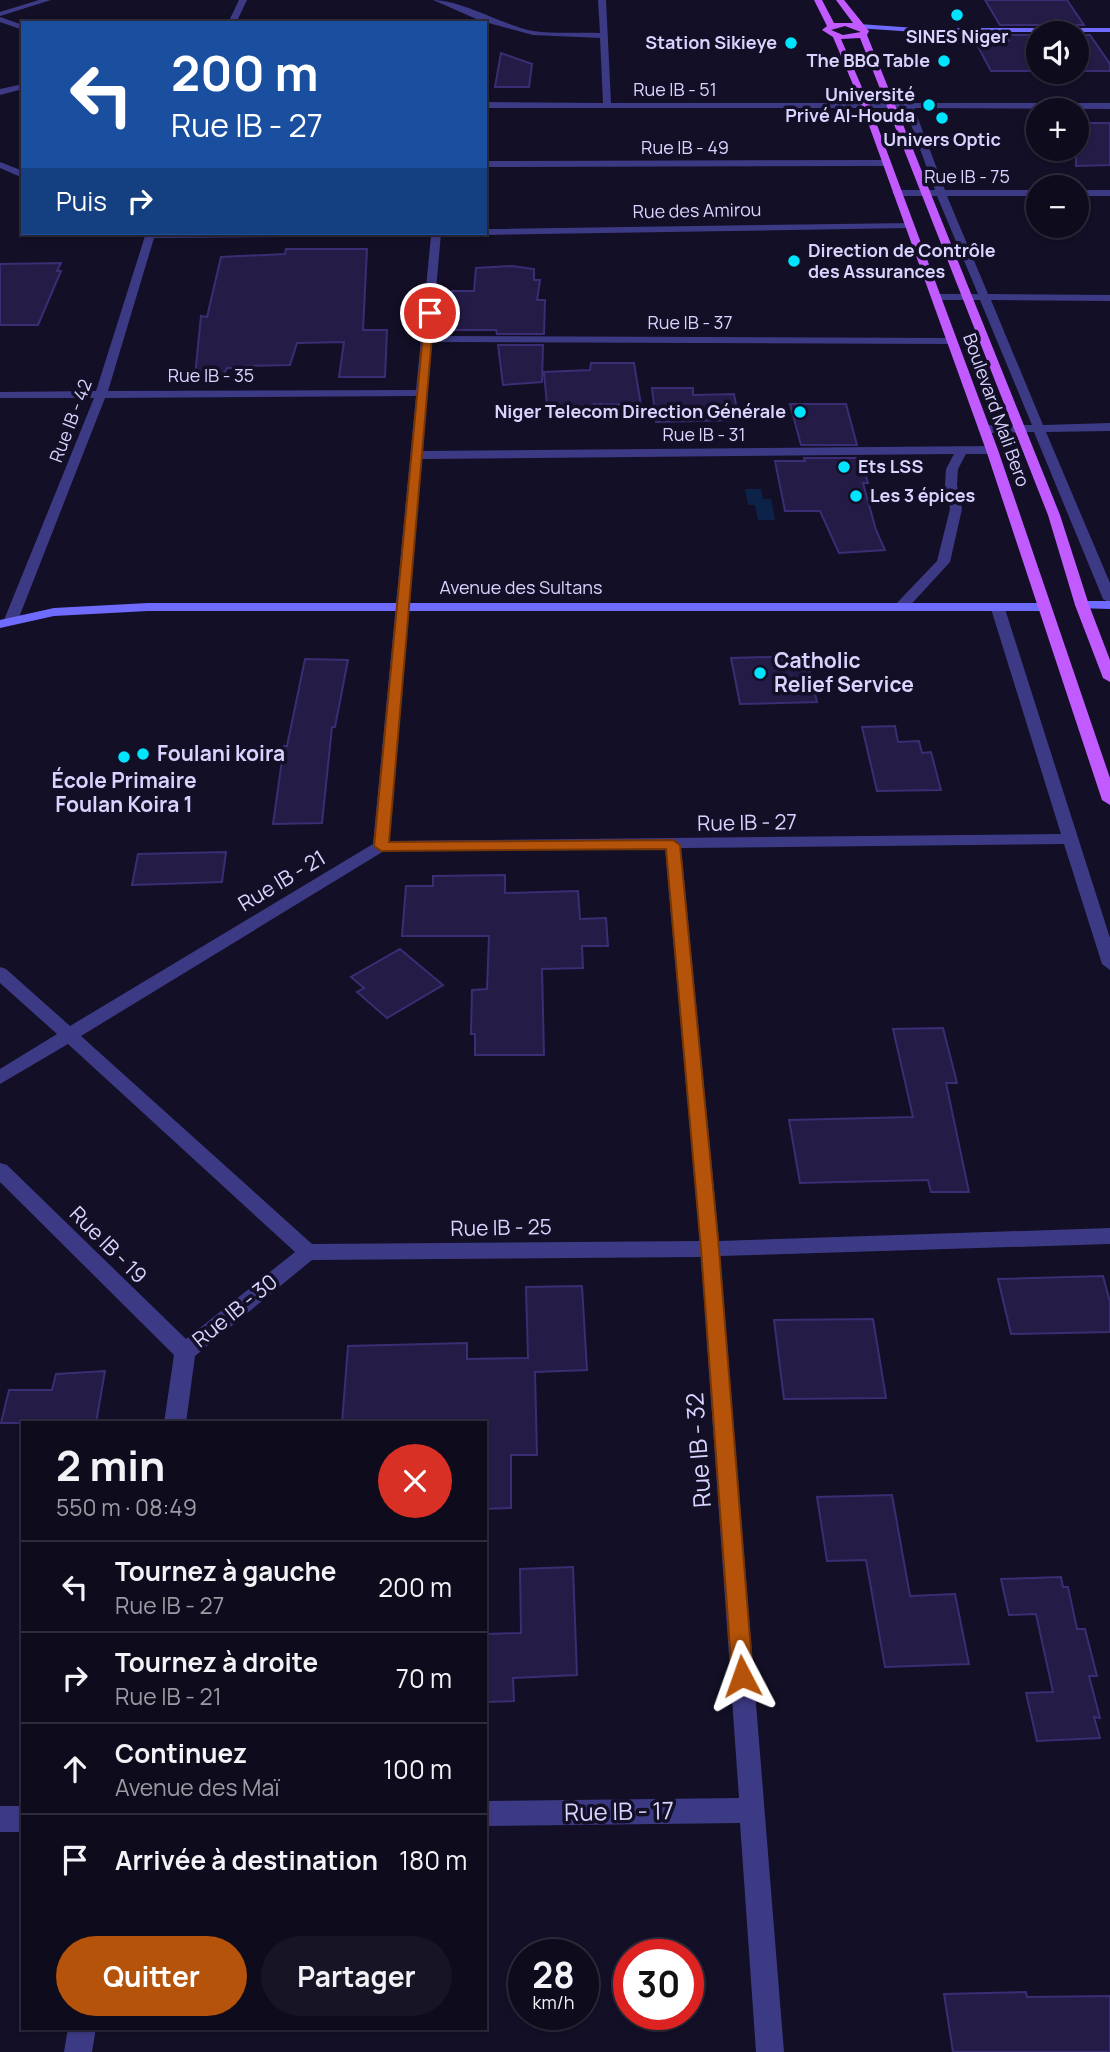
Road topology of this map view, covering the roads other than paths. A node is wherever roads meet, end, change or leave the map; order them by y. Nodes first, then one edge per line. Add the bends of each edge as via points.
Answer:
1 (47, 0) edge
2 (243, 0) edge
3 (437, 0) edge
4 (603, 0) edge
5 (818, 0) edge
6 (840, 0) edge
7 (0, 17) edge
8 (484, 19) junction
9 (233, 21) edge
10 (478, 21) edge
11 (21, 27) edge
12 (1110, 30) edge
13 (834, 31) junction
14 (861, 31) junction
15 (606, 36) junction
16 (21, 87) edge
17 (0, 92) edge
18 (487, 105) edge
19 (607, 105) junction
20 (866, 106) junction
21 (891, 106) junction
22 (1110, 106) edge
23 (909, 107) junction
24 (21, 160) edge
25 (886, 163) junction
26 (487, 164) edge
27 (1, 165) edge
28 (21, 174) edge
29 (897, 192) junction
30 (924, 193) junction
31 (941, 193) junction
32 (1026, 193) edge
33 (1089, 193) edge
34 (1110, 193) edge
35 (909, 225) junction
36 (487, 232) edge
37 (148, 235) edge
38 (433, 235) edge
39 (936, 297) junction
40 (966, 297) junction
41 (984, 297) junction
42 (1110, 298) edge
43 (428, 339) junction
44 (951, 341) junction
45 (423, 393) junction
46 (102, 394) junction
47 (0, 395) edge
48 (1110, 427) edge
49 (1019, 428) junction
50 (1039, 428) junction
51 (984, 429) junction
52 (992, 450) junction
53 (961, 451) junction
54 (417, 455) junction
55 (1110, 599) edge
56 (1082, 605) junction
57 (1110, 605) edge
58 (402, 607) junction
59 (1043, 607) junction
60 (900, 608) junction
61 (998, 609) junction
62 (6, 622) edge
63 (1110, 678) edge
64 (1110, 800) edge
65 (1072, 839) junction
66 (673, 845) junction
67 (381, 846) junction
68 (1110, 964) edge
69 (0, 973) edge
70 (69, 1035) junction
71 (0, 1077) edge
72 (0, 1170) edge
73 (1110, 1236) edge
74 (710, 1249) junction
75 (308, 1252) junction
76 (185, 1352) junction
77 (175, 1421) edge
78 (753, 1810) junction
79 (487, 1814) edge
80 (0, 1819) edge
81 (21, 1819) edge
82 (82, 2030) edge
83 (78, 2052) edge
84 (770, 2052) edge

1 - 7 street
2 - 9 street
3 - 8 street
4 - 15 street
5 - 13 main road, Boulevard Mali Bero
6 - 14 main road, Boulevard Mali Bero
7 - 11 street
8 - 10 street
8 - 15 street via 543,35
12 - 14 street
13 - 14 main road
13 - 20 main road, Boulevard Mali Bero
14 - 21 main road, Boulevard Mali Bero
15 - 19 street
16 - 17 street
18 - 19 street, Rue IB - 51
19 - 20 street, Rue IB - 51
20 - 21 street, Rue IB - 51
20 - 25 main road, Boulevard Mali Bero
21 - 23 street, Rue IB - 51
21 - 30 main road, Boulevard Mali Bero
22 - 23 street, Rue IB - 51
23 - 31 street, Boulevard Mali Bero
24 - 27 street
25 - 26 street, Rue IB - 49
25 - 29 main road, Boulevard Mali Bero
27 - 28 street
29 - 30 street, Rue IB - 75
29 - 35 main road, Boulevard Mali Bero
30 - 31 street, Rue IB - 75
30 - 40 main road, Boulevard Mali Bero
31 - 32 street, Rue IB - 75
31 - 41 street, Boulevard Mali Bero
33 - 34 street
35 - 36 street, Rue des Amirou
35 - 39 main road, Boulevard Mali Bero
37 - 46 street, Rue IB - 42
38 - 43 street
39 - 40 street
39 - 44 main road, Boulevard Mali Bero
40 - 41 street
40 - 49 main road, Boulevard Mali Bero
41 - 42 street
41 - 50 street, Boulevard Mali Bero
43 - 44 street, Rue IB - 37
43 - 45 street
44 - 51 main road, Boulevard Mali Bero
45 - 46 street, Rue IB - 35
45 - 54 street
46 - 47 street, Rue IB - 35
46 - 62 street, Rue IB - 42
48 - 50 street
49 - 50 street
49 - 51 street
49 - 56 main road, Boulevard Mali Bero
50 - 55 street, Boulevard Mali Bero
51 - 52 main road, Boulevard Mali Bero
52 - 53 street, Rue IB - 31
52 - 59 main road, Boulevard Mali Bero
53 - 54 street, Rue IB - 31
53 - 60 street via 952,469 956,509 943,562
54 - 58 street
56 - 57 street
56 - 63 main road, Boulevard Mali Bero
58 - 60 street, Avenue des Sultans
58 - 62 street, Avenue des Sultans via 148,607 62,612
58 - 67 street
59 - 61 street, Avenue des Sultans
59 - 64 main road, Boulevard Mali Bero
60 - 61 street, Avenue des Sultans
61 - 65 street
65 - 66 street, Rue IB - 27
65 - 68 street
66 - 67 street, Rue IB - 27
66 - 74 street, Rue IB - 32
67 - 70 street, Rue IB - 21
69 - 70 street
70 - 71 street, Rue IB - 21
70 - 75 street
72 - 76 street, Rue IB - 19
73 - 74 street, Rue IB - 25
74 - 75 street, Rue IB - 25
74 - 78 street, Rue IB - 32
75 - 76 street, Rue IB - 30
76 - 77 street, Rue IB - 30
78 - 79 street, Rue IB - 17
78 - 84 street, Rue IB - 32
80 - 81 street
82 - 83 street

